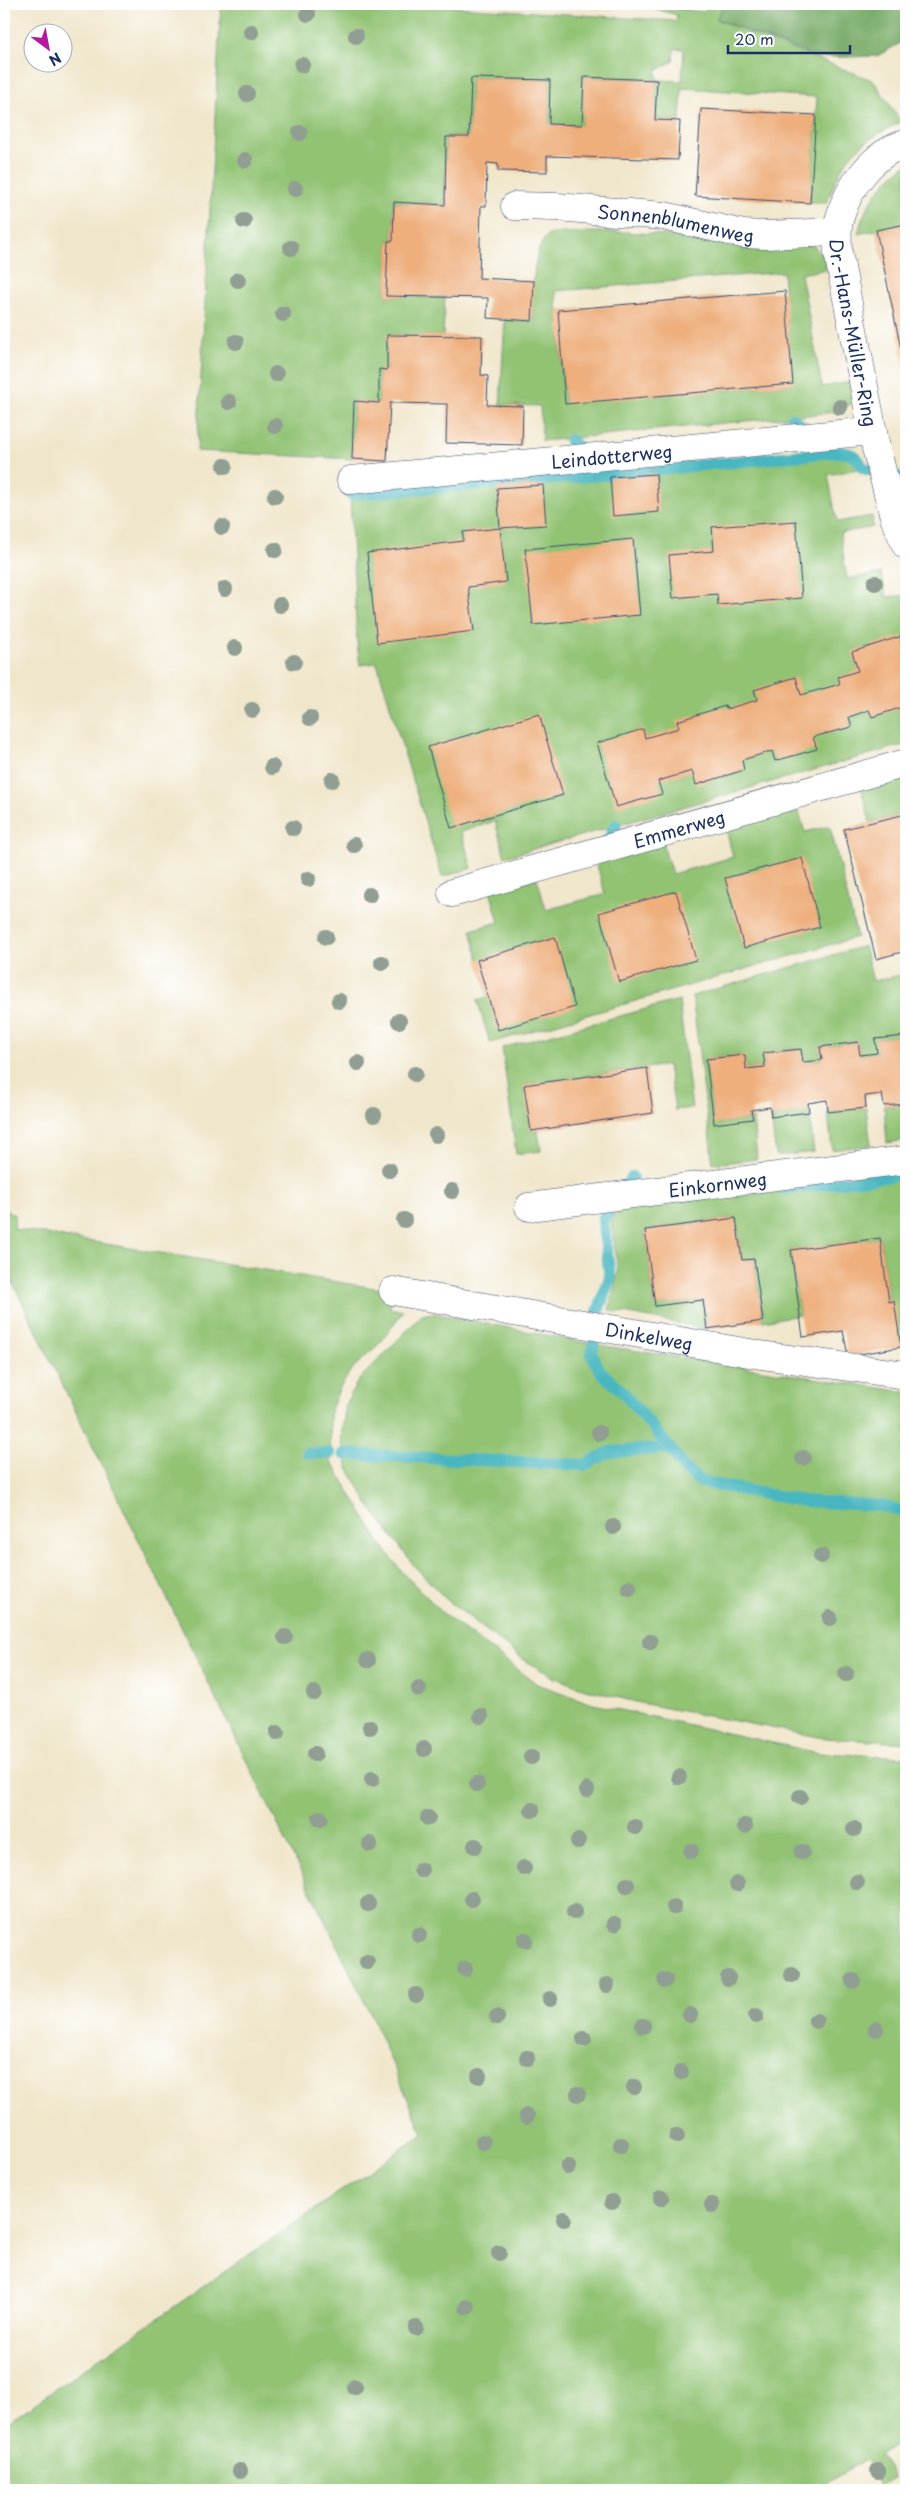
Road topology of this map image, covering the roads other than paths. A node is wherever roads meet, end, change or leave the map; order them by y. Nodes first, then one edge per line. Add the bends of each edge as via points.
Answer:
1 (906, 144) edge
2 (515, 206) dead end
3 (837, 232) junction
4 (872, 431) junction
5 (352, 480) dead end
6 (906, 545) edge
7 (906, 763) edge
8 (452, 893) dead end
9 (906, 1160) edge
10 (529, 1207) dead end
11 (393, 1291) dead end
12 (906, 1375) edge

1 - 3 street, Dr.-Hans-Müller-Ring via 891,149 864,174 845,204
2 - 3 street, Sonnenblumenweg via 664,216 743,234
3 - 4 street, Dr.-Hans-Müller-Ring
4 - 5 street, Leindotterweg
4 - 6 street, Dr.-Hans-Müller-Ring via 887,495
7 - 8 street, Emmerweg
9 - 10 street, Einkornweg
11 - 12 street, Dinkelweg via 761,1355

